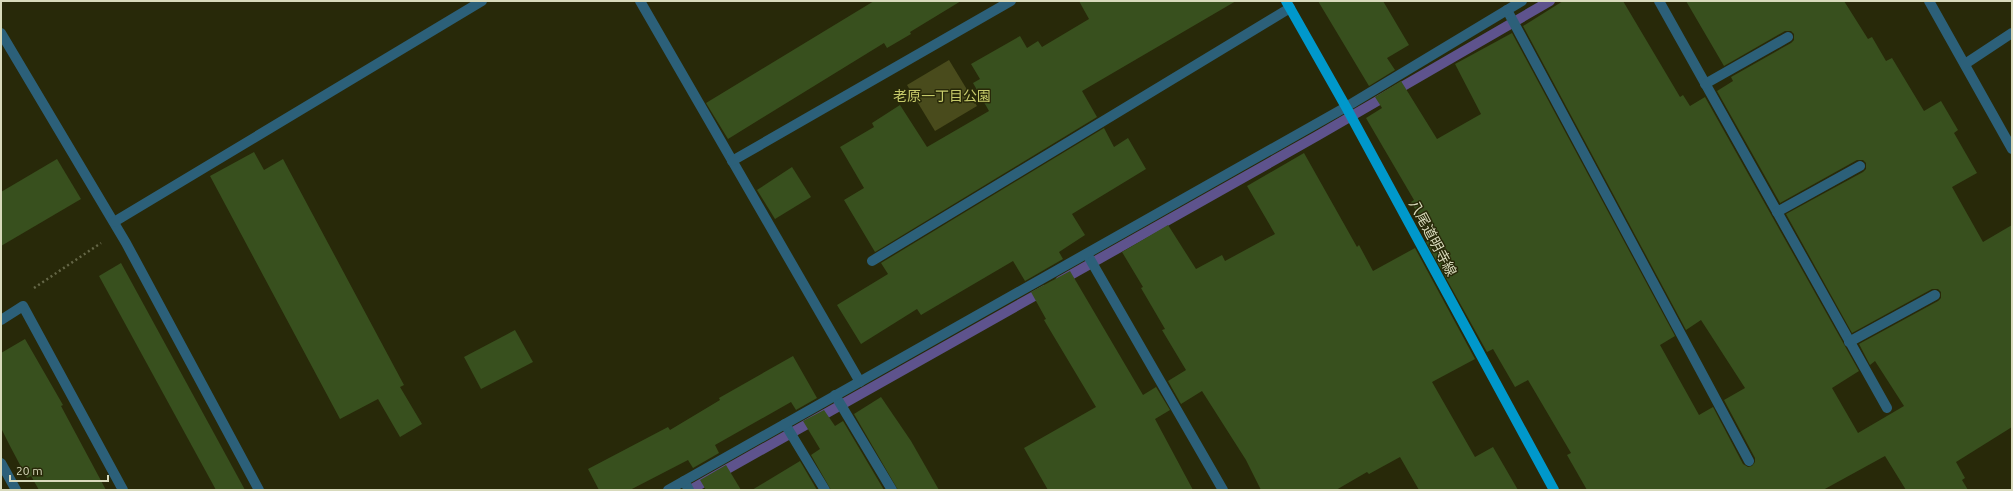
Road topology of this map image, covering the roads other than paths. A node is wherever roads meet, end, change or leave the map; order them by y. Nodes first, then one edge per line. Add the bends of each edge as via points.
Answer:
1 (482, 1) edge
2 (640, 1) edge
3 (1011, 1) edge
4 (1522, 1) edge
5 (1659, 1) edge
6 (1929, 1) edge
7 (1288, 5) edge
8 (1507, 10) junction
9 (1, 33) edge
10 (2012, 33) edge
11 (1788, 37) dead end
12 (1965, 64) junction
13 (1705, 84) junction
14 (1346, 107) junction
15 (2012, 149) edge
16 (732, 161) junction
17 (1860, 166) dead end
18 (1777, 212) junction
19 (114, 222) junction
20 (1087, 254) junction
21 (872, 261) dead end
22 (1935, 295) dead end
23 (1, 320) edge
24 (1849, 342) junction
25 (860, 382) junction
26 (835, 396) junction
27 (1887, 408) dead end
28 (785, 424) junction
29 (1749, 461) dead end
30 (1, 463) edge
31 (686, 486) edge
32 (16, 490) edge
33 (123, 490) edge
34 (259, 490) edge
35 (668, 490) edge
36 (825, 490) edge
37 (892, 490) edge
38 (1223, 490) edge
39 (1554, 490) edge

1 - 19 street
2 - 16 street
3 - 16 street
4 - 8 street
5 - 13 street
6 - 12 street
7 - 14 main road, 八尾道明寺線
7 - 21 street
8 - 14 street
8 - 29 street
9 - 19 street
10 - 12 street
11 - 13 street
12 - 15 street
13 - 18 street
14 - 20 street
14 - 39 main road, 八尾道明寺線
16 - 25 street
17 - 18 street
18 - 24 street
19 - 34 street
20 - 25 street
20 - 38 street
22 - 24 street
23 - 33 street via 22,306
24 - 27 street
25 - 26 street
26 - 28 street
26 - 37 street
28 - 31 street
28 - 36 street
30 - 32 street
31 - 35 street

